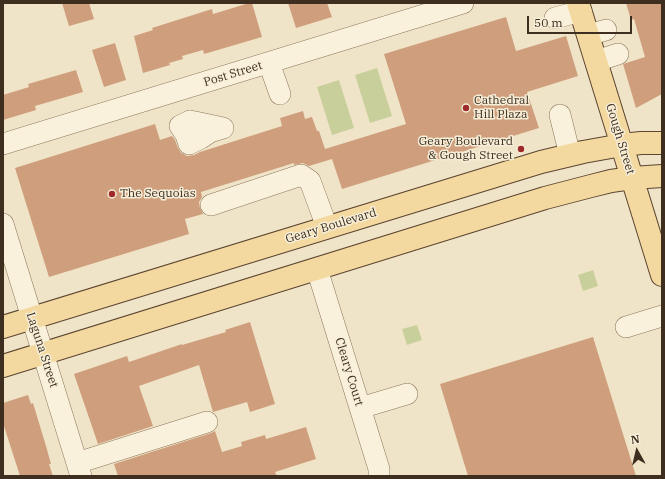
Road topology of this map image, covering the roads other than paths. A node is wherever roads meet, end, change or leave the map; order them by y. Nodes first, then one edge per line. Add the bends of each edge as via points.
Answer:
1 (451, 5) edge
2 (580, 7) edge
3 (555, 18) dead end
4 (618, 54) dead end
5 (596, 61) junction
6 (269, 63) junction
7 (280, 94) dead end
8 (560, 115) dead end
9 (662, 143) edge
10 (3, 144) edge
11 (622, 145) junction
12 (570, 155) junction
13 (662, 176) edge
14 (632, 178) junction
15 (211, 205) dead end
16 (3, 224) edge
17 (326, 228) junction
18 (317, 269) junction
19 (662, 275) edge
20 (662, 316) edge
21 (32, 318) junction
22 (3, 327) edge
23 (626, 327) dead end
24 (43, 354) junction
25 (3, 366) edge
26 (408, 394) dead end
27 (360, 408) junction
28 (207, 422) dead end
29 (79, 469) edge
30 (379, 476) edge

1 - 6 street, Post Street
2 - 3 street
2 - 5 main road, Gough Street via 597,32
4 - 5 street
5 - 11 main road, Gough Street
6 - 7 street
6 - 10 street, Post Street
8 - 12 street
9 - 11 main road, Geary Boulevard
11 - 12 main road, Geary Boulevard
11 - 14 main road, Gough Street
12 - 17 main road, Geary Boulevard
13 - 14 main road
14 - 18 main road via 545,198
14 - 19 main road, Gough Street
15 - 17 street via 301,175 310,181
16 - 21 street, Laguna Street
17 - 21 main road, Geary Boulevard
18 - 24 main road
18 - 27 street, Cleary Court
20 - 23 street
21 - 22 main road, Geary Boulevard
21 - 24 street, Laguna Street
24 - 25 main road
24 - 29 street, Laguna Street
26 - 27 street
27 - 30 street, Cleary Court
28 - 29 street

